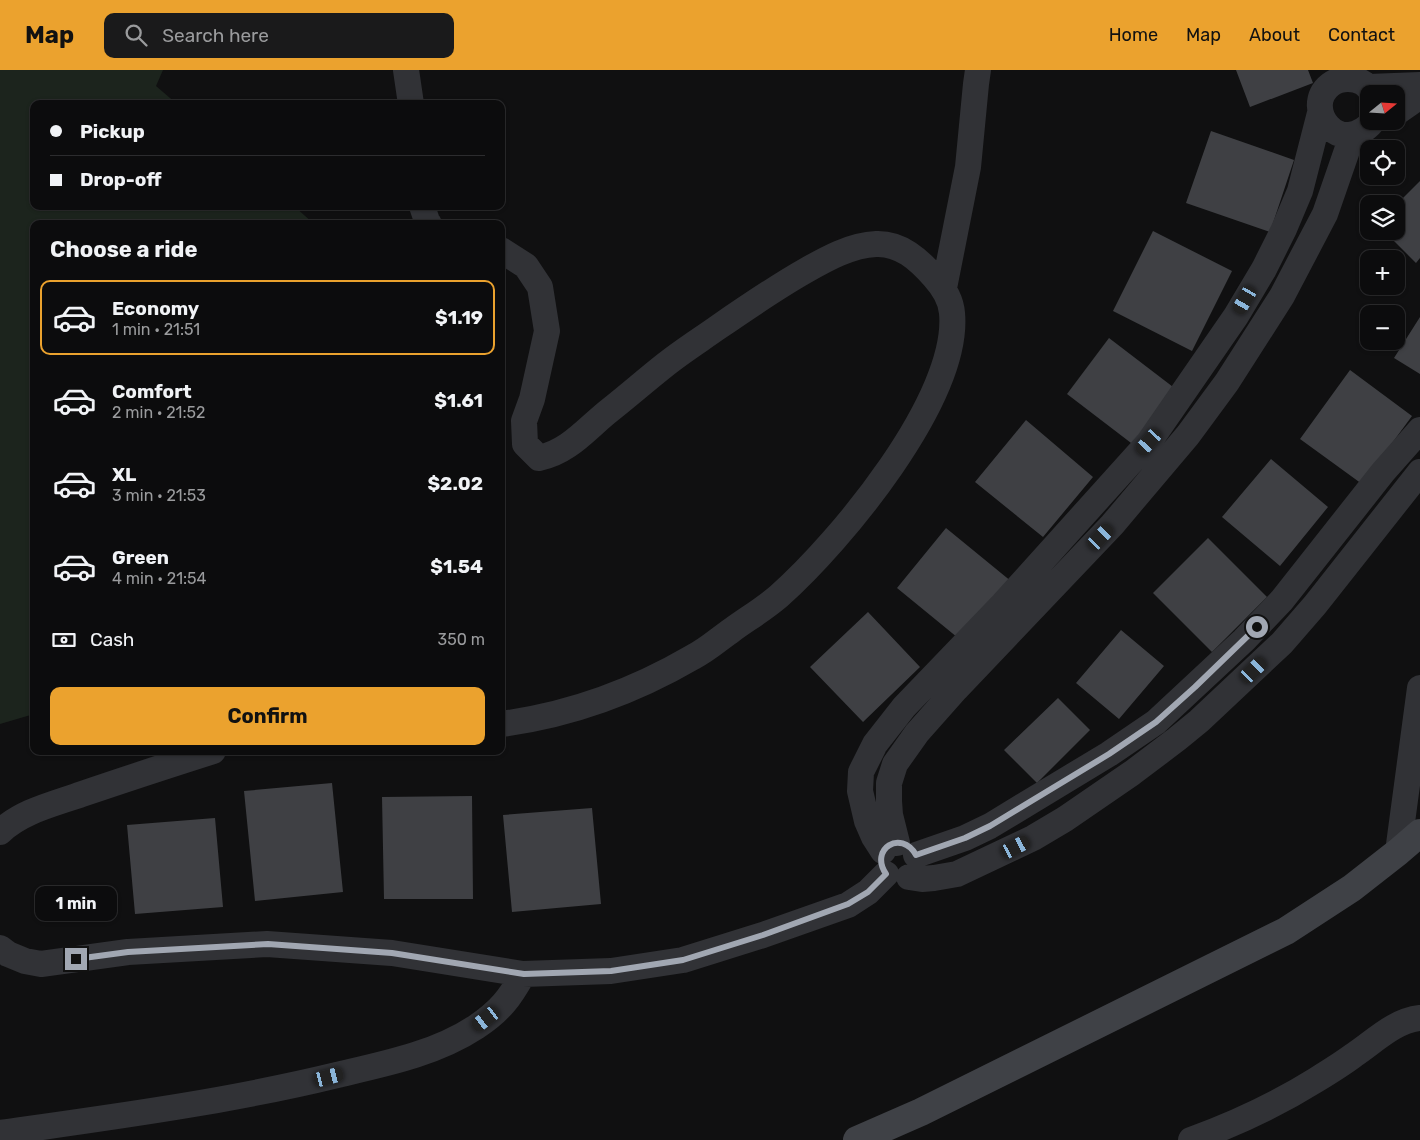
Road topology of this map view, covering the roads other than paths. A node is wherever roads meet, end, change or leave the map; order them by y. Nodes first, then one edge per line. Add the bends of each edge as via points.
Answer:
1 (406, 70) edge
2 (978, 70) edge
3 (1351, 81) edge
4 (1420, 85) edge
5 (1420, 96) edge
6 (410, 100) edge
7 (1405, 107) edge
8 (1320, 113) junction
9 (1360, 129) edge
10 (1367, 130) edge
11 (505, 253) edge
12 (944, 288) junction
13 (1420, 430) edge
14 (1420, 472) edge
15 (1044, 558) junction
16 (1066, 574) junction
17 (1195, 687) junction
18 (1420, 688) edge
19 (1214, 707) junction
20 (505, 723) edge
21 (200, 755) edge
22 (1020, 808) junction
23 (0, 832) edge
24 (1420, 833) edge
25 (1033, 838) junction
26 (1398, 852) junction
27 (898, 860) junction
28 (0, 948) edge
29 (524, 974) junction
30 (1420, 1018) edge
31 (0, 1133) edge
32 (857, 1140) edge
33 (1191, 1140) edge

1 - 6 street
2 - 12 street via 968,167
3 - 4 street
3 - 8 street via 1323,94
5 - 7 street
8 - 9 street via 1326,126 1338,134
8 - 15 street via 1300,192 1264,268 1236,316 1149,442
10 - 16 street via 1282,296 1227,382 1154,477
11 - 12 street via 526,266 540,288 547,331 524,421 525,444 539,458 553,455 578,439 667,364 785,282 849,250 877,244 902,249 920,260
12 - 20 street via 952,312 950,349 941,378 913,432 873,492 814,562 777,598 695,656 636,686 591,704 563,713
13 - 17 street via 1282,600
14 - 19 street via 1282,643
15 - 16 street
15 - 27 street via 904,707 875,744 861,772 860,791 867,821 874,837
16 - 27 street via 923,726 895,764 888,801
17 - 19 street
17 - 22 street via 1156,722
18 - 26 street
19 - 25 street via 1132,773
21 - 23 street via 37,810 10,823
22 - 25 street
22 - 27 street via 965,838
24 - 26 main road
25 - 27 street via 957,874 934,878 922,879
26 - 32 main road via 1352,888 1286,931 921,1112
27 - 29 street via 868,892 848,904 683,960 611,971
28 - 29 street via 25,961 41,964 128,952 268,944 392,953
29 - 31 street via 510,998 497,1011 452,1041 425,1052 311,1082 202,1103
30 - 33 street via 1398,1024 1270,1106

